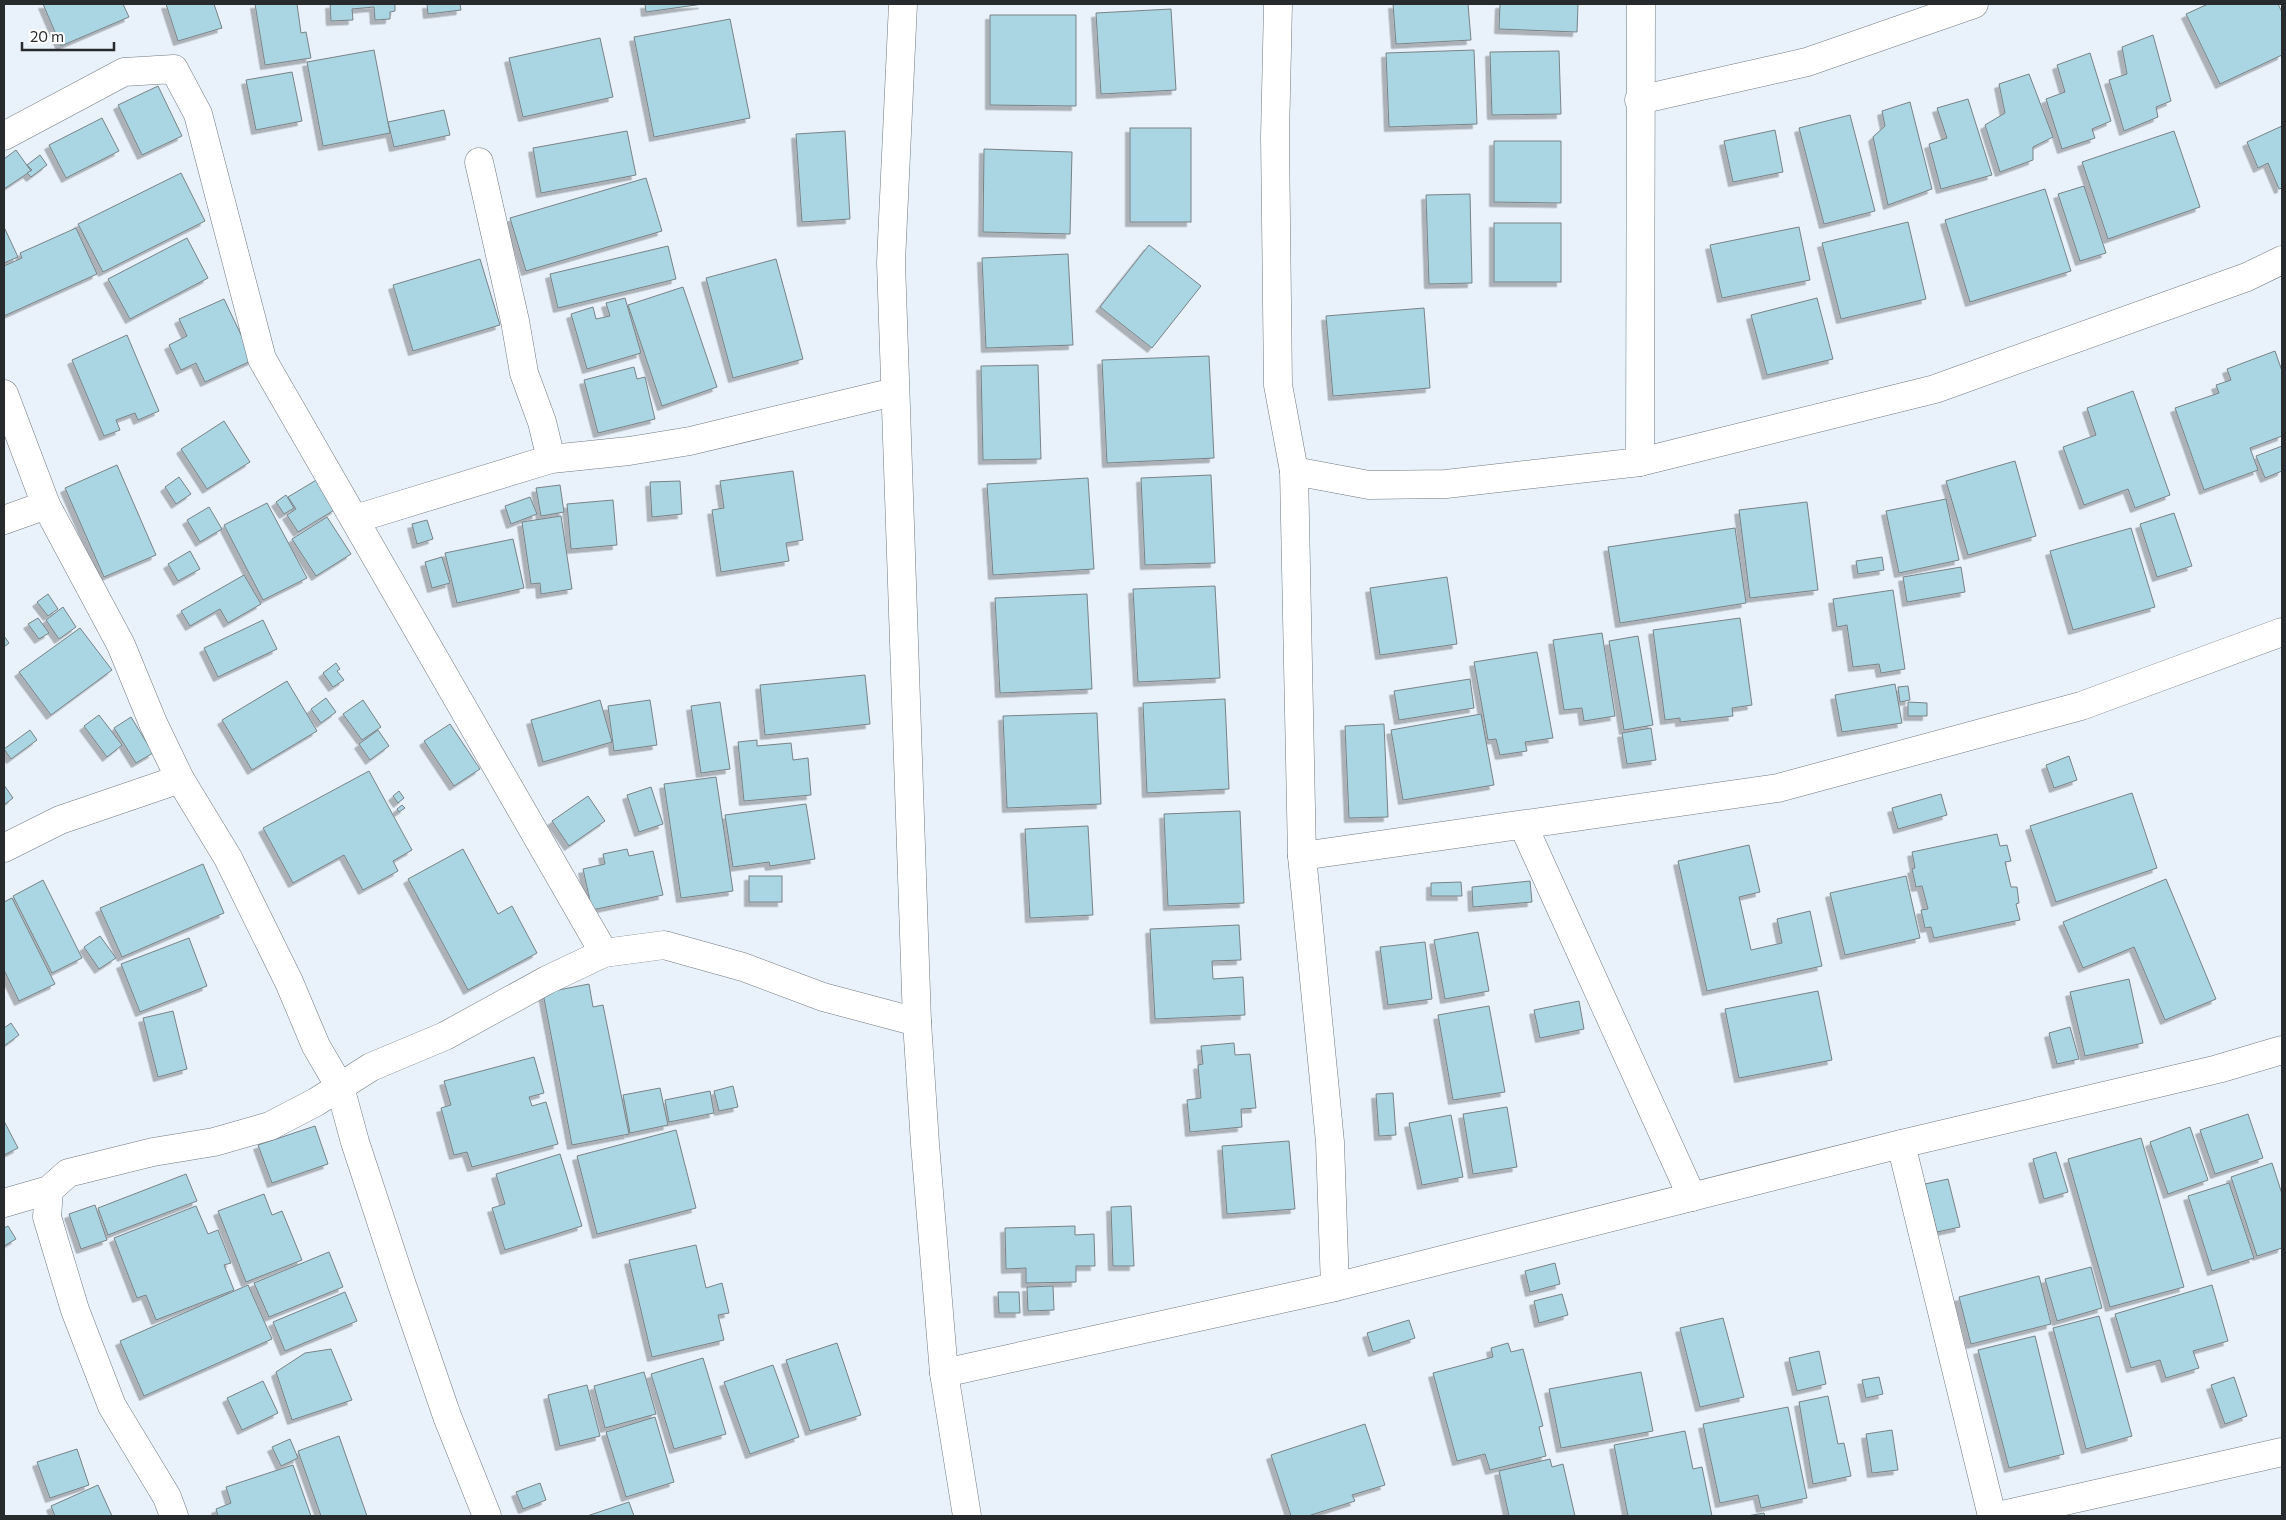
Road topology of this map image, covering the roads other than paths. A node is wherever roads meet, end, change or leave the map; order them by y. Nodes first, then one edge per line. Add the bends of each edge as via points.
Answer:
1 (903, 4) edge
2 (1278, 4) edge
3 (1640, 4) edge
4 (1974, 4) edge
5 (1639, 100) junction
6 (4, 136) edge
7 (479, 162) dead end
8 (2282, 260) edge
9 (894, 392) junction
10 (4, 394) edge
11 (551, 459) junction
12 (1640, 462) junction
13 (1294, 471) junction
14 (46, 505) junction
15 (355, 519) junction
16 (4, 520) edge
17 (2282, 632) edge
18 (180, 779) junction
19 (1524, 825) junction
20 (4, 848) edge
21 (1302, 856) junction
22 (604, 954) junction
23 (917, 1022) junction
24 (2282, 1050) edge
25 (340, 1087) junction
26 (1902, 1144) junction
27 (49, 1190) junction
28 (1692, 1197) junction
29 (4, 1203) edge
30 (1336, 1287) junction
31 (944, 1373) junction
32 (2282, 1452) edge
33 (174, 1516) edge
34 (487, 1516) edge
35 (967, 1516) edge
36 (1992, 1516) edge
37 (1998, 1516) edge

1 - 9 street via 891,262
2 - 13 street via 1275,137 1278,384
3 - 5 street
4 - 5 street via 1807,62
5 - 12 street
6 - 15 street via 124,72 174,69 198,114 262,359
7 - 11 street via 524,373
8 - 12 street via 2246,277 1935,389
9 - 11 street via 690,441
9 - 23 street
10 - 14 street
11 - 15 street
12 - 13 street via 1446,484 1369,485
13 - 21 street
14 - 16 street
14 - 18 street via 121,644
15 - 22 street
17 - 19 street via 2081,706 1778,788
18 - 20 street via 60,820
18 - 25 street via 228,858 289,982 316,1046
19 - 21 street
19 - 28 street
21 - 30 street via 1330,1142
22 - 23 street via 664,945 743,967 823,997
22 - 25 street via 548,980 445,1036 371,1067
23 - 31 street
24 - 26 street via 2218,1069
25 - 27 street via 270,1126 214,1142 152,1152 68,1173
25 - 34 street via 354,1142 405,1294 447,1416
26 - 28 street
26 - 36 street
27 - 29 street
27 - 33 street via 47,1217 74,1310 112,1406 167,1497
28 - 30 street
30 - 31 street
31 - 35 street
32 - 37 street

